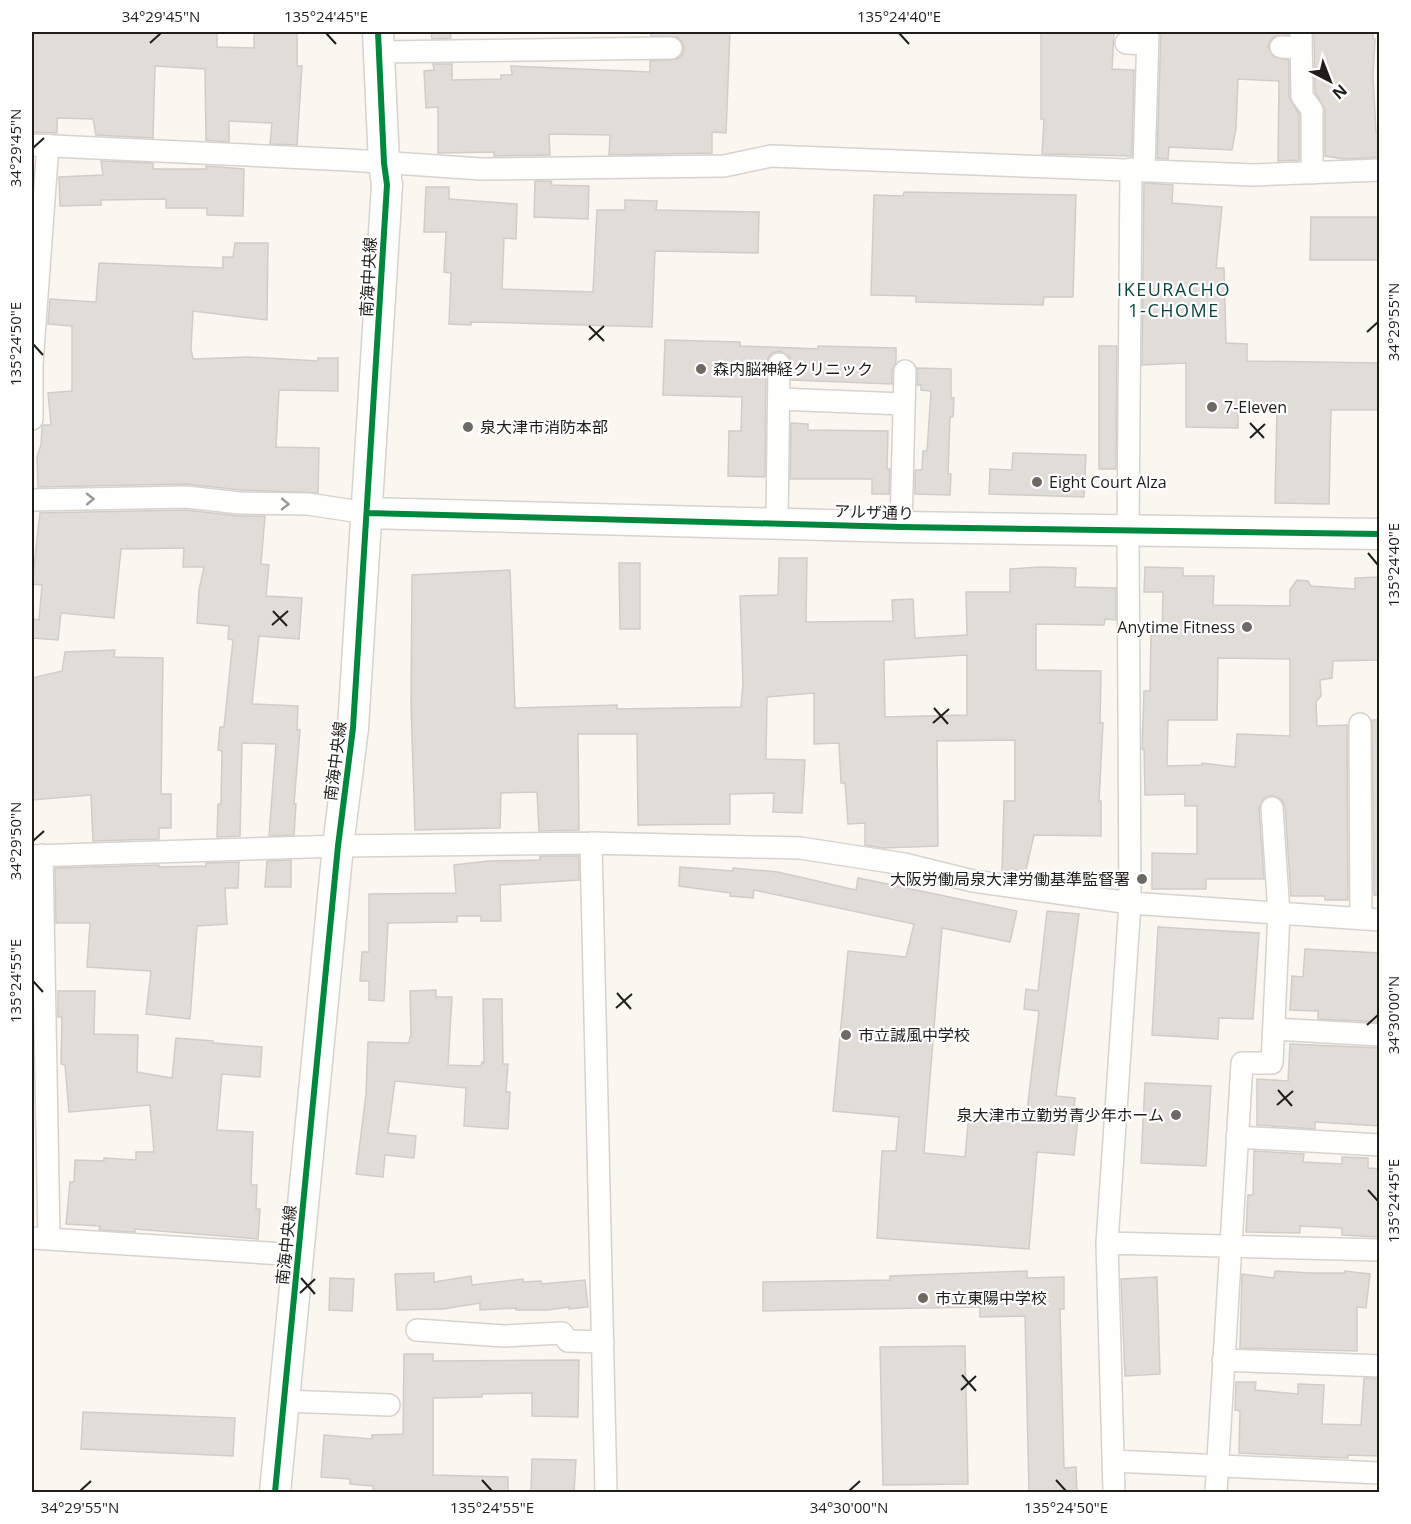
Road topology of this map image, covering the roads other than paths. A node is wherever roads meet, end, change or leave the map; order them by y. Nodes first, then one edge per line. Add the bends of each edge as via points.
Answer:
1 (1148, 38) edge
2 (379, 42) edge
3 (1295, 42) edge
4 (1126, 43) dead end
5 (671, 48) dead end
6 (40, 145) edge
7 (384, 163) junction
8 (1137, 169) junction
9 (1380, 170) edge
10 (1311, 172) junction
11 (779, 364) dead end
12 (905, 371) dead end
13 (779, 399) junction
14 (903, 404) junction
15 (32, 419) edge
16 (32, 500) edge
17 (367, 513) junction
18 (777, 522) junction
19 (901, 527) junction
20 (1128, 531) junction
21 (1380, 534) edge
22 (1360, 724) dead end
23 (1272, 808) dead end
24 (591, 843) junction
25 (338, 846) junction
26 (37, 855) edge
27 (1130, 903) junction
28 (1279, 914) junction
29 (1370, 919) edge
30 (1274, 1029) junction
31 (1380, 1035) edge
32 (1237, 1137) junction
33 (1380, 1144) edge
34 (40, 1238) edge
35 (1107, 1243) junction
36 (1230, 1246) junction
37 (1380, 1250) edge
38 (299, 1255) junction
39 (417, 1330) dead end
40 (603, 1342) junction
41 (1223, 1360) junction
42 (1380, 1366) edge
43 (284, 1401) junction
44 (389, 1405) dead end
45 (1113, 1461) junction
46 (1217, 1466) junction
47 (1380, 1473) edge
48 (275, 1492) edge
49 (606, 1492) edge
50 (1114, 1492) edge
51 (1215, 1492) edge

1 - 4 street
1 - 8 street
2 - 5 street via 525,58 638,56
2 - 7 street, 南海中央線
3 - 10 street via 1302,96 1312,110
6 - 7 street
6 - 15 street
7 - 8 street via 481,169 678,167 724,166 771,156
7 - 17 street, 南海中央線 via 387,185
8 - 10 street via 1254,175
8 - 20 street
9 - 10 street
11 - 13 street
12 - 14 street
13 - 14 street
13 - 18 street
14 - 19 street
16 -> 17 street via 186,497 308,504
17 - 18 street, アルザ通り
17 - 25 street, 南海中央線 via 353,728
18 - 19 street, アルザ通り
19 - 20 street, アルザ通り
20 - 21 street, アルザ通り
20 - 27 street
22 - 29 street
23 - 28 street
24 - 25 street
24 - 27 street via 800,848 904,864 973,881
24 - 40 street
25 - 26 street
25 - 38 street, 南海中央線
26 - 34 street
27 - 28 street
27 - 35 street
28 - 29 street
28 - 30 street
30 - 31 street
30 - 32 street via 1272,1063 1242,1063
32 - 33 street
32 - 36 street
34 - 38 street
35 - 36 street
35 - 45 street
36 - 37 street
36 - 41 street
38 - 43 street, 南海中央線
39 - 40 street via 504,1336 562,1333 568,1341
40 - 49 street
41 - 42 street
41 - 46 street
43 - 44 street
43 - 48 street, 南海中央線
45 - 46 street
45 - 50 street
46 - 47 street
46 - 51 street

